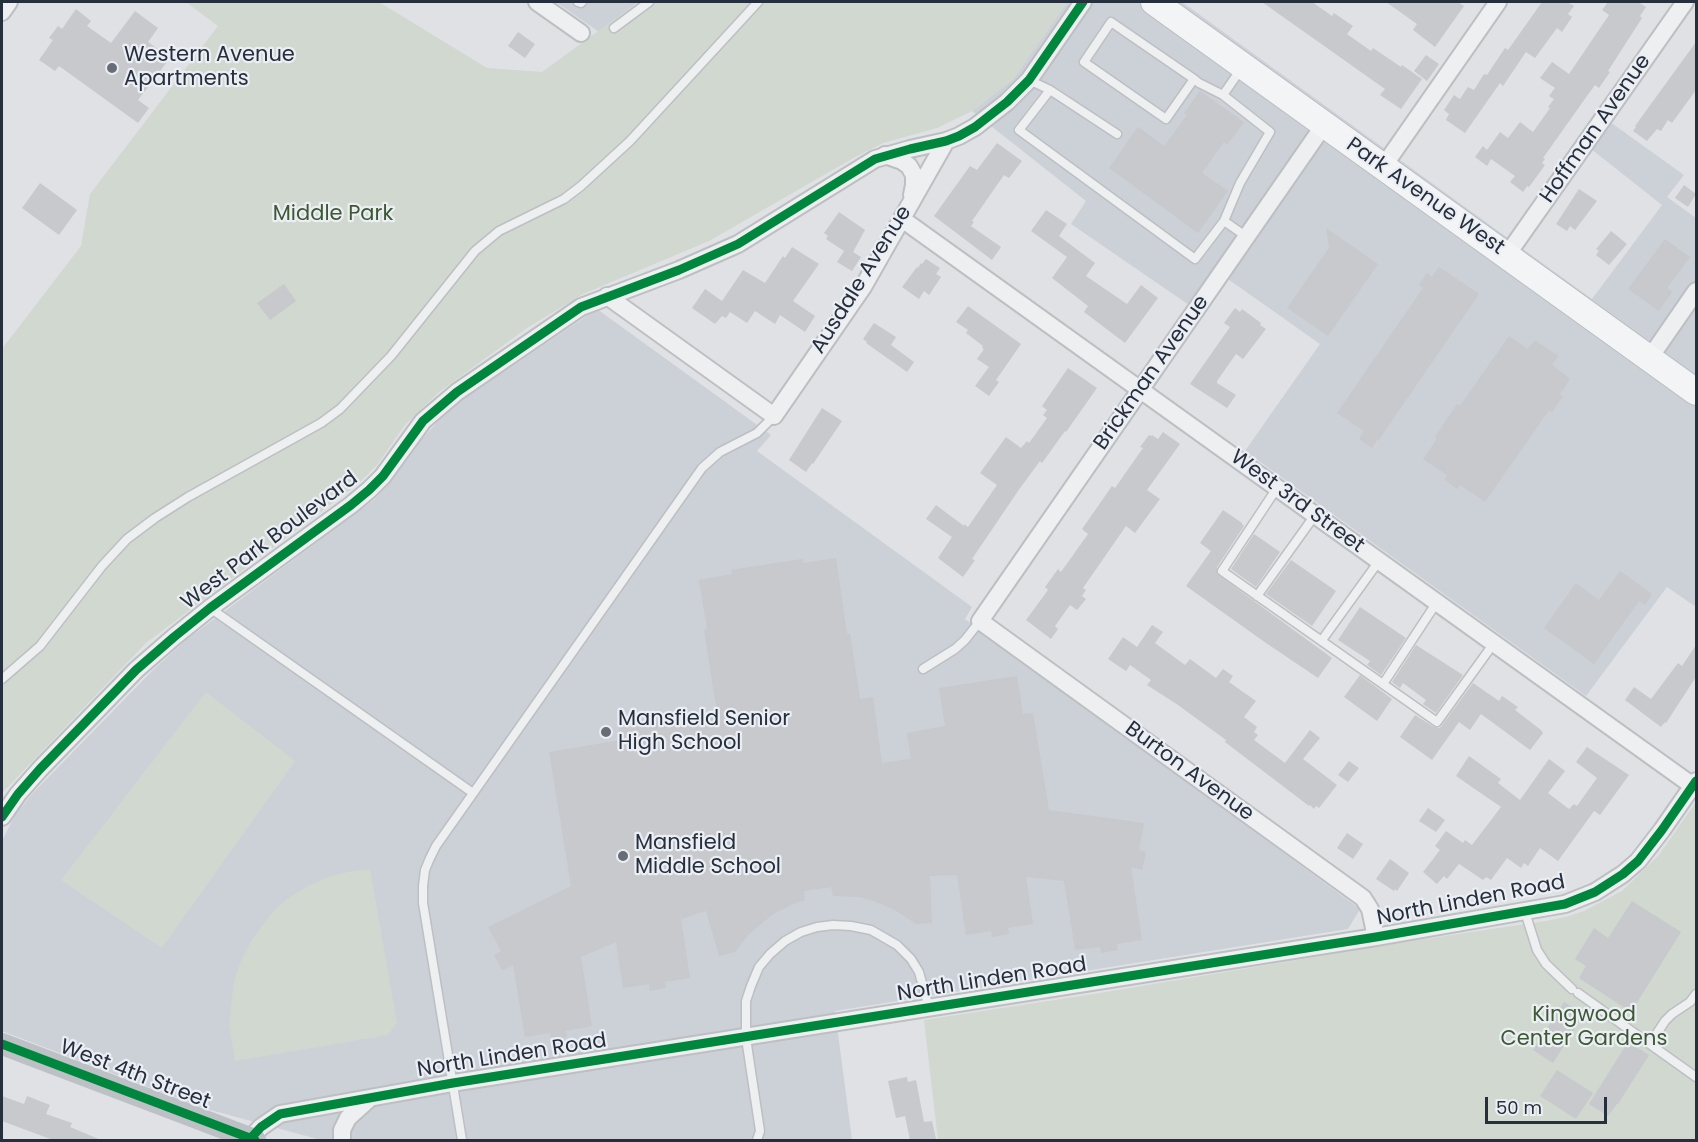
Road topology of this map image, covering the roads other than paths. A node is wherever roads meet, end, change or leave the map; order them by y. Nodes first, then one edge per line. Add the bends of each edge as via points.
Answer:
1 (9, 2) edge
2 (537, 2) edge
3 (578, 2) edge
4 (582, 2) edge
5 (650, 2) edge
6 (758, 2) edge
7 (1083, 2) edge
8 (1154, 2) edge
9 (1498, 2) edge
10 (1685, 2) edge
11 (2, 12) edge
12 (614, 28) dead end
13 (581, 33) dead end
14 (1242, 66) junction
15 (1194, 79) junction
16 (1029, 80) junction
17 (1050, 90) junction
18 (1223, 95) junction
19 (1324, 125) junction
20 (1117, 134) dead end
21 (946, 141) junction
22 (885, 155) junction
23 (1383, 167) junction
24 (910, 204) junction
25 (902, 219) junction
26 (1224, 221) junction
27 (1247, 237) junction
28 (1507, 255) junction
29 (1696, 291) edge
30 (607, 296) junction
31 (1649, 359) junction
32 (1141, 390) junction
33 (1696, 392) edge
34 (774, 416) junction
35 (1277, 488) junction
36 (1315, 515) junction
37 (1379, 561) junction
38 (1257, 596) junction
39 (1437, 602) junction
40 (210, 608) junction
41 (980, 621) junction
42 (1322, 640) junction
43 (1494, 643) junction
44 (923, 669) dead end
45 (2, 679) edge
46 (1383, 684) junction
47 (1695, 783) edge
48 (473, 793) junction
49 (2, 817) edge
50 (1525, 912) junction
51 (1376, 937) junction
52 (1696, 993) edge
53 (929, 1008) junction
54 (746, 1038) junction
55 (2, 1044) edge
56 (1650, 1044) junction
57 (1696, 1077) edge
58 (453, 1083) junction
59 (369, 1099) junction
60 (251, 1140) edge
61 (342, 1140) edge
62 (462, 1140) edge
63 (757, 1140) edge

1 - 11 street
2 - 13 street
3 - 4 lane
5 - 12 lane
6 - 45 lane via 630,141 581,186 564,199 499,231 475,251 391,356 340,409 188,497 127,539 40,646
7 - 16 street, West Park Boulevard
8 - 14 main road, Park Avenue West
9 - 23 street
10 - 28 street, Hoffman Avenue
14 - 18 lane
14 - 19 main road, Park Avenue West
15 - 15 lane via 1111,22 1084,62 1166,119
15 - 18 lane
16 - 17 lane
16 - 21 street, West Park Boulevard via 975,127
17 - 20 lane
17 - 26 lane via 1019,130 1195,259
18 - 26 lane via 1270,132 1240,183
19 - 23 main road, Park Avenue West
19 - 27 street, Brickman Avenue
21 - 22 street, West Park Boulevard
21 - 24 street, Ausdale Avenue
22 - 24 street via 902,161 914,175
22 - 30 street, West Park Boulevard via 738,244
23 - 28 main road, Park Avenue West
24 - 25 street, Ausdale Avenue
25 - 32 street, West 3rd Street
25 - 34 street, Ausdale Avenue via 863,287
26 - 27 lane
27 - 32 street, Brickman Avenue
28 - 31 main road, Park Avenue West
29 - 31 street
30 - 34 street
30 - 40 street, West Park Boulevard via 567,315 457,392 423,421 369,490
31 - 33 main road, Park Avenue West
32 - 35 street, West 3rd Street
32 - 41 street, Brickman Avenue
34 - 48 lane via 757,433 720,452 702,468
35 - 36 street, West 3rd Street
35 - 38 lane via 1222,570
36 - 37 street, West 3rd Street
36 - 38 lane
37 - 39 street, West 3rd Street
37 - 42 lane
38 - 42 lane
39 - 43 street, West 3rd Street
39 - 46 lane
40 - 48 lane
40 - 49 street, West Park Boulevard via 136,670 40,769
41 - 44 lane via 956,649
41 - 51 street, Burton Avenue via 1363,898 1370,909
42 - 46 lane
43 - 46 lane via 1437,722
43 - 47 street, West 3rd Street
47 - 50 street, North Linden Road via 1651,846 1623,874 1595,892 1565,904
48 - 58 lane via 436,846 425,870 423,886
50 - 51 street, North Linden Road
50 - 56 lane via 1537,951 1546,964 1575,991
51 - 53 street, North Linden Road
52 - 56 lane via 1665,1021
53 - 54 street, North Linden Road
53 - 54 lane via 919,972 897,945 871,930 817,927 784,941 759,967 747,1001
54 - 58 street, North Linden Road
54 - 63 lane via 760,1131
55 - 60 main road, West 4th Street
56 - 57 lane
58 - 59 street, North Linden Road
58 - 62 lane
59 - 60 street, North Linden Road via 280,1114 261,1127
59 - 61 street via 348,1118

